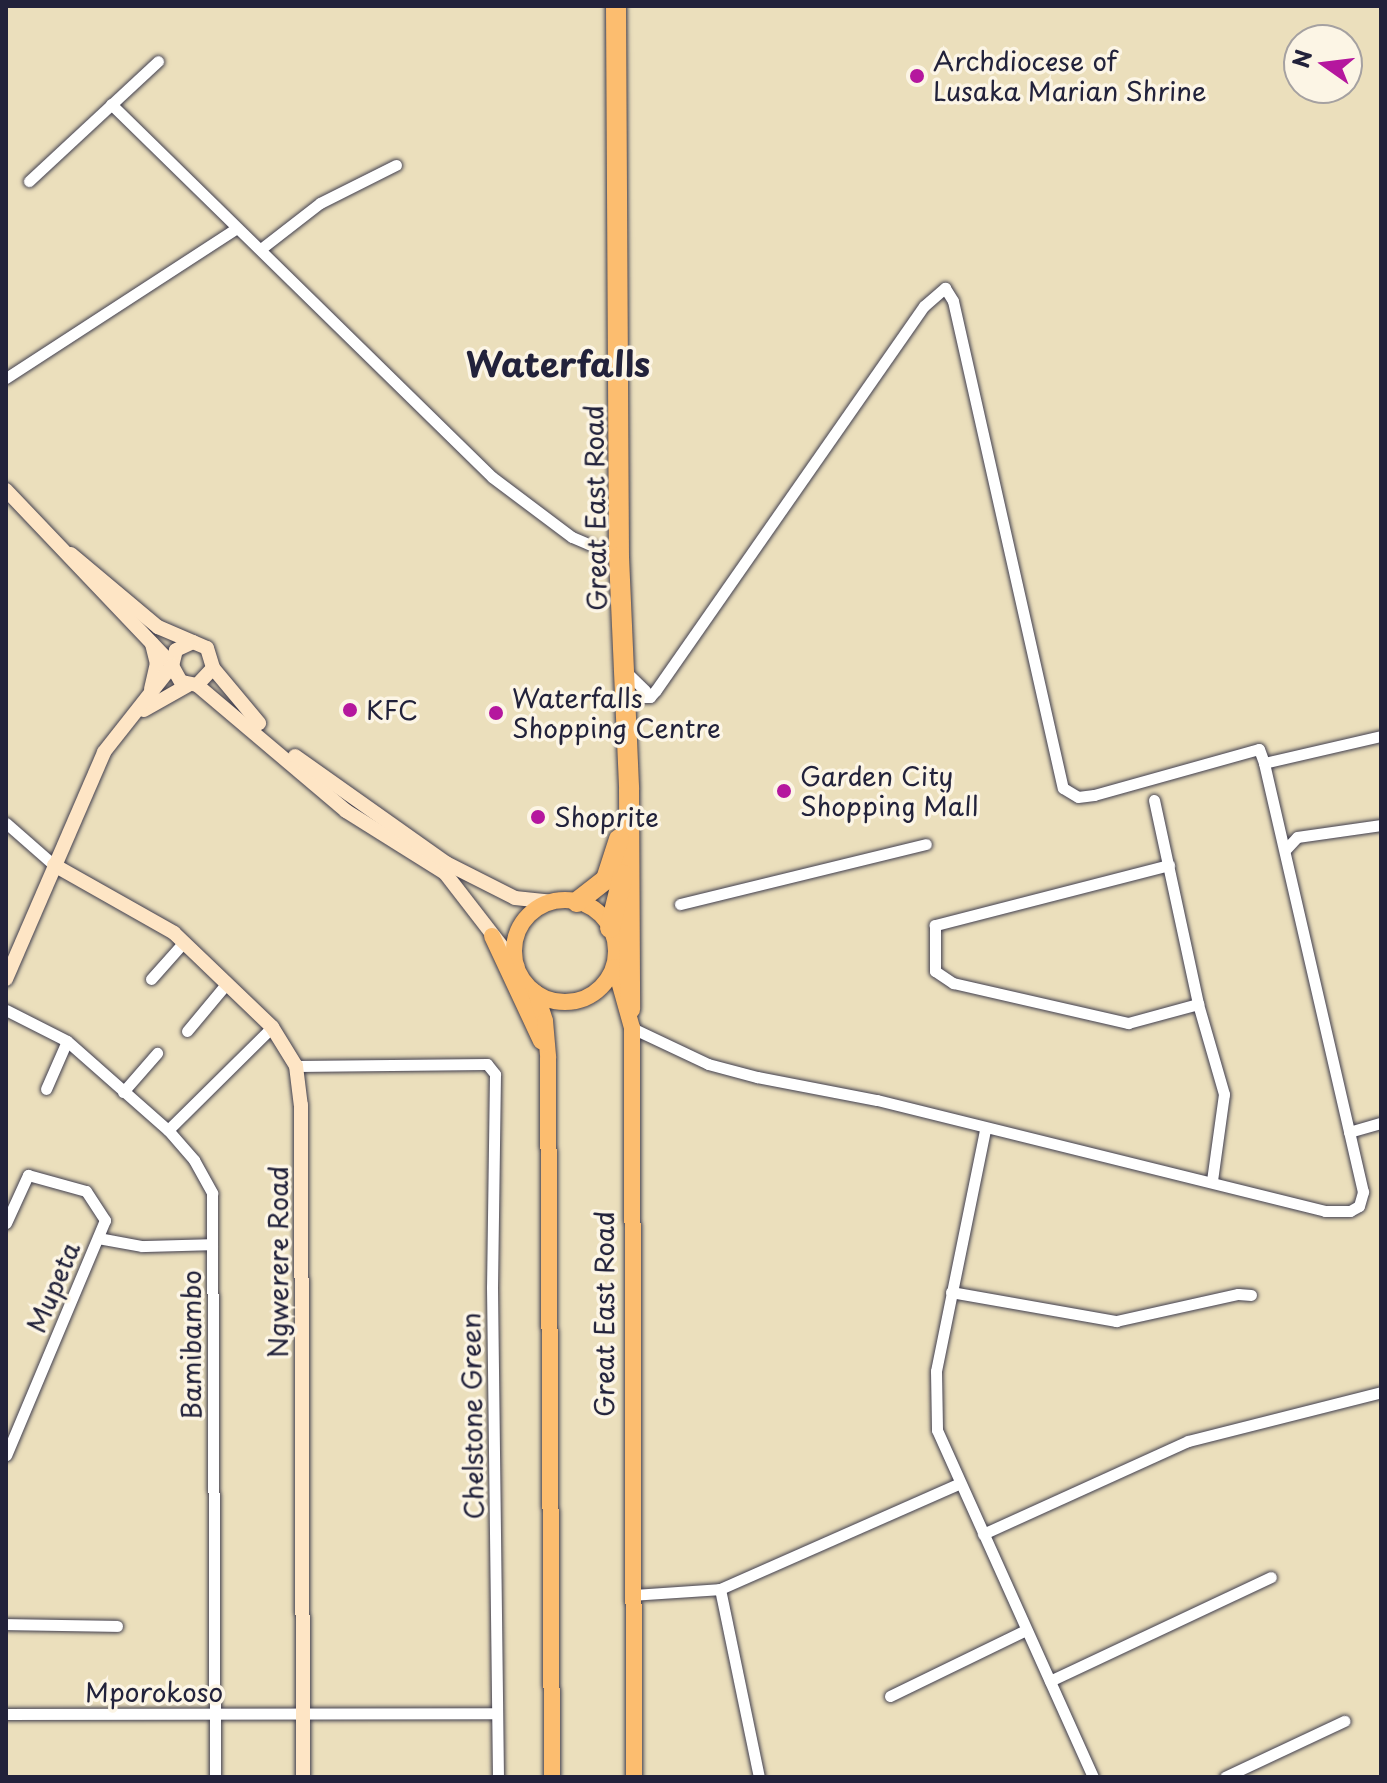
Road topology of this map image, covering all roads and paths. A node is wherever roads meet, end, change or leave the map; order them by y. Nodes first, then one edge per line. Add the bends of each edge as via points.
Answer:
1 (616, 6) edge
2 (158, 61) dead end
3 (111, 104) junction
4 (396, 165) dead end
5 (29, 181) dead end
6 (237, 228) junction
7 (262, 248) junction
8 (6, 378) edge
9 (6, 490) edge
10 (71, 554) junction
11 (619, 557) junction
12 (193, 642) junction
13 (152, 644) junction
14 (172, 665) junction
15 (213, 668) junction
16 (192, 685) junction
17 (639, 690) junction
18 (144, 703) junction
19 (133, 717) junction
20 (1381, 736) edge
21 (1264, 763) junction
22 (625, 769) junction
23 (1154, 800) dead end
24 (6, 823) edge
25 (1381, 825) edge
26 (926, 844) dead end
27 (1286, 849) junction
28 (628, 852) junction
29 (54, 865) junction
30 (1169, 865) junction
31 (551, 902) junction
32 (577, 902) junction
33 (680, 904) dead end
34 (610, 928) junction
35 (492, 936) junction
36 (184, 942) junction
37 (517, 966) junction
38 (615, 967) junction
39 (6, 979) edge
40 (151, 979) dead end
41 (227, 983) junction
42 (536, 993) junction
43 (1198, 1004) junction
44 (6, 1010) edge
45 (631, 1019) junction
46 (272, 1027) junction
47 (187, 1031) dead end
48 (67, 1041) junction
49 (157, 1053) dead end
50 (548, 1058) junction
51 (296, 1066) junction
52 (46, 1089) dead end
53 (123, 1092) junction
54 (1381, 1123) edge
55 (168, 1130) junction
56 (985, 1130) junction
57 (1349, 1132) junction
58 (1212, 1181) junction
59 (6, 1223) edge
60 (98, 1238) junction
61 (212, 1244) junction
62 (951, 1292) junction
63 (1251, 1295) dead end
64 (1381, 1392) edge
65 (6, 1455) edge
66 (958, 1484) junction
67 (983, 1534) junction
68 (1271, 1577) dead end
69 (720, 1589) junction
70 (632, 1595) junction
71 (6, 1624) edge
72 (117, 1626) dead end
73 (1026, 1630) junction
74 (1050, 1681) junction
75 (890, 1696) dead end
76 (303, 1713) junction
77 (497, 1713) junction
78 (6, 1714) edge
79 (215, 1714) junction
80 (1344, 1721) dead end
81 (758, 1776) edge
82 (215, 1777) edge
83 (303, 1777) edge
84 (498, 1777) edge
85 (552, 1777) edge
86 (634, 1777) edge
87 (1093, 1777) edge
88 (1225, 1777) edge

1 - 11 highway, Great East Road
2 - 3 street
3 - 5 street
3 - 6 street
4 - 7 street via 320,203
6 - 7 street
6 - 8 street
7 - 11 street via 492,477 572,537
9 - 10 street
10 - 12 street via 158,627
10 - 13 street
11 - 17 highway, Great East Road
12 - 14 street via 180,647
12 - 15 street via 211,653
13 - 14 street
13 - 18 street via 157,664
14 - 16 street
14 - 18 street
15 - 16 street
15 - 31 street via 246,712 324,779 446,863 515,898
16 - 19 street
16 - 35 street via 346,811 445,873
17 - 21 street via 924,306 945,288 953,301 1063,788 1078,797 1094,795 1259,749
17 - 22 highway, Great East Road via 625,730
18 - 19 street
19 - 29 street via 104,752
20 - 21 street
21 - 27 street
22 - 28 highway, Great East Road
22 - 32 highway, Great East Road via 617,855 606,879
23 - 30 street
24 - 29 street
25 - 27 street via 1297,837
26 - 33 street
27 - 57 street
28 - 34 highway, Great East Road
28 - 45 highway, Great East Road
29 - 36 street, Ngwerere Road
29 - 39 street
30 - 43 street
30 - 43 street via 935,925 935,971 953,983 1128,1023
31 - 32 main road
31 - 37 main road via 525,920 517,934
32 - 34 main road via 597,911
34 - 38 main road via 616,940
35 - 37 street
35 - 50 main road
36 - 40 street
36 - 41 street, Ngwerere Road
37 - 42 main road
38 - 42 main road via 591,995 573,1001
38 - 45 main road
41 - 46 street, Ngwerere Road
41 - 47 street
42 - 50 main road, Great East Road
43 - 58 street via 1224,1094
44 - 48 street, Bamibambo
45 - 56 street via 708,1064 877,1100
45 - 70 main road, Great East Road
46 - 51 street, Ngwerere Road
46 - 55 street
48 - 52 street
48 - 53 street, Bamibambo
49 - 53 street
50 - 85 main road, Great East Road
51 - 76 street, Ngwerere Road via 301,1105
51 - 77 street, Chelstone Green via 482,1064 491,1067 496,1081 492,1287
53 - 55 street, Bamibambo
54 - 57 street
55 - 61 street, Bamibambo via 194,1160 212,1193
56 - 58 street
56 - 62 street
57 - 58 street via 1363,1192 1359,1206 1350,1211 1325,1211
59 - 60 street, Mupeta via 25,1178 33,1176 86,1191 104,1214
60 - 61 street via 142,1246
60 - 65 street, Mupeta
61 - 79 street, Bamibambo
62 - 63 street via 1116,1321
62 - 66 street via 934,1408
64 - 67 street via 1188,1441
66 - 67 street
66 - 69 street
67 - 73 street
68 - 74 street
69 - 70 street
69 - 81 street
70 - 86 main road, Great East Road
71 - 72 street
73 - 74 street
73 - 75 street
74 - 87 street
76 - 77 street, Mporokoso
76 - 79 street, Mporokoso
76 - 83 street, Ngwerere Road
77 - 84 street, Chelstone Green
78 - 79 street, Mporokoso
79 - 82 street, Bamibambo
80 - 88 street

